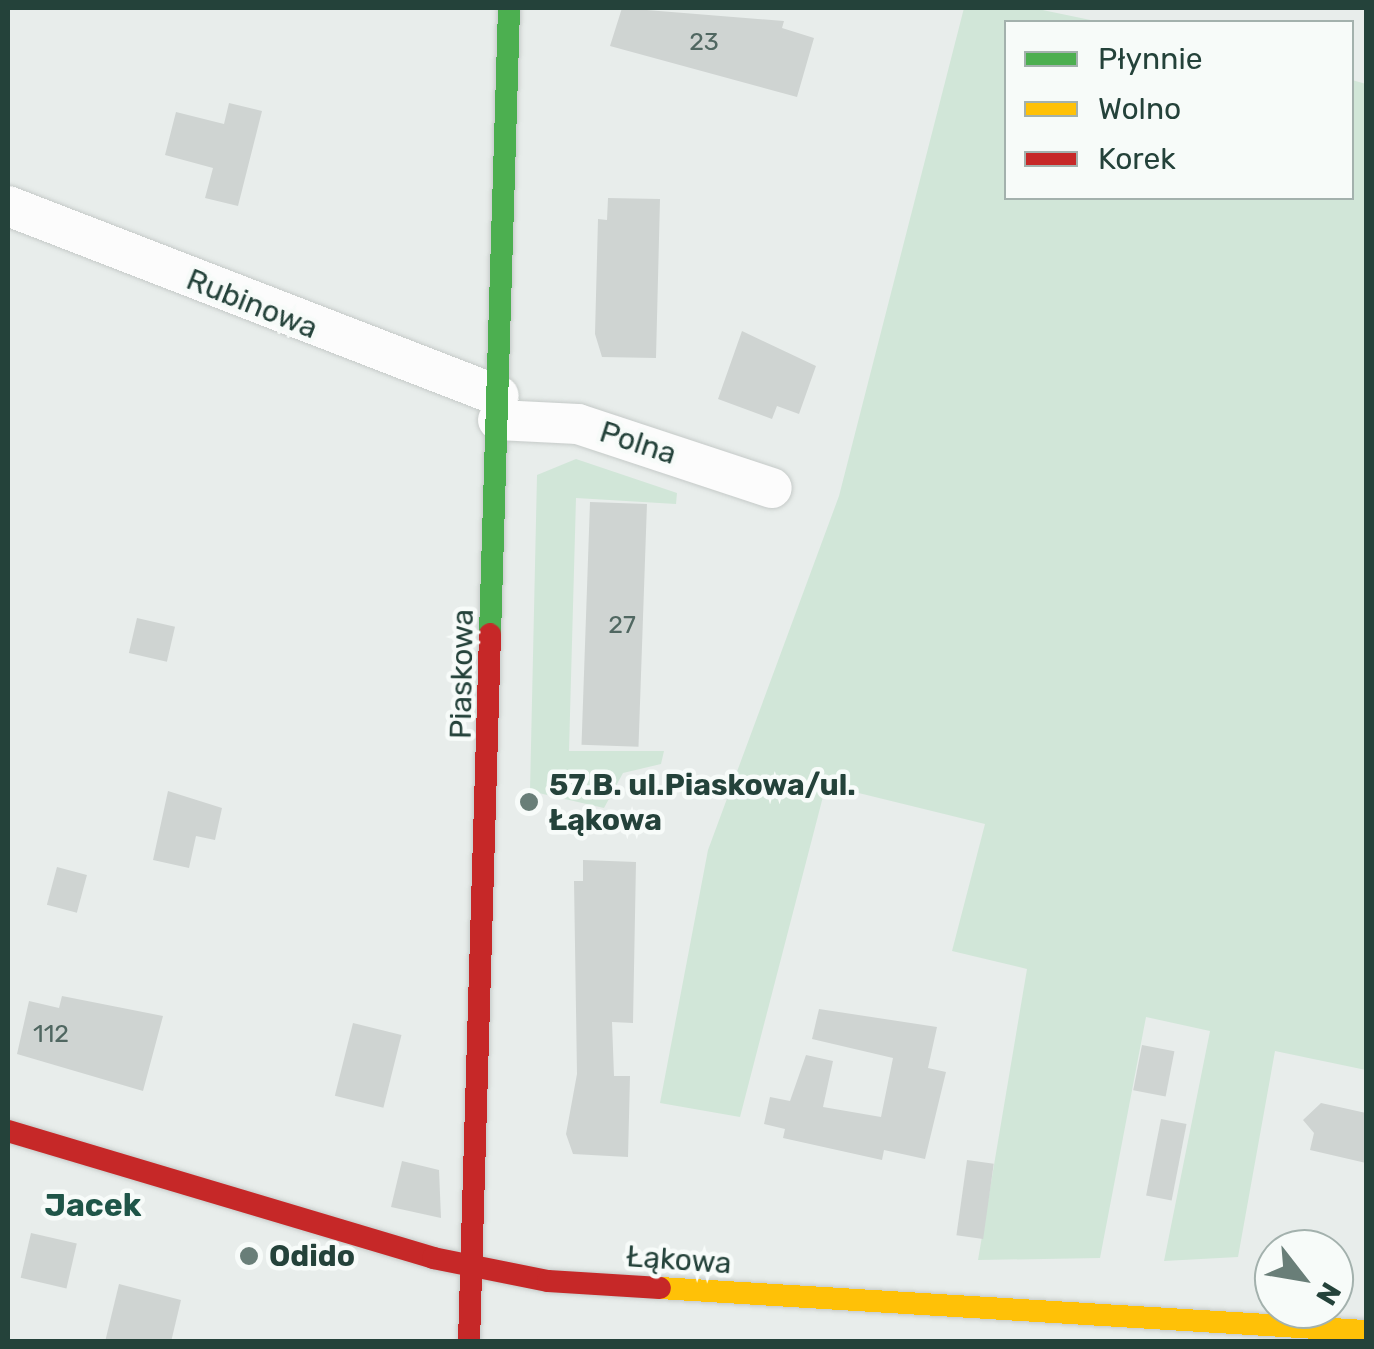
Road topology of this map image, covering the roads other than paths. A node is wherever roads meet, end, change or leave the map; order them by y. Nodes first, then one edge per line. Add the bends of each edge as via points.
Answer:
1 (509, 8) edge
2 (8, 206) edge
3 (499, 408) junction
4 (772, 488) dead end
5 (8, 1131) edge
6 (475, 1268) junction
7 (1366, 1330) edge
8 (469, 1342) edge

1 - 3 street, Piaskowa
2 - 3 street, Rubinowa
3 - 4 street, Polna via 578,424
3 - 6 street, Piaskowa
5 - 6 street, Łąkowa
6 - 7 street, Łąkowa via 607,1285
6 - 8 street, Piaskowa

